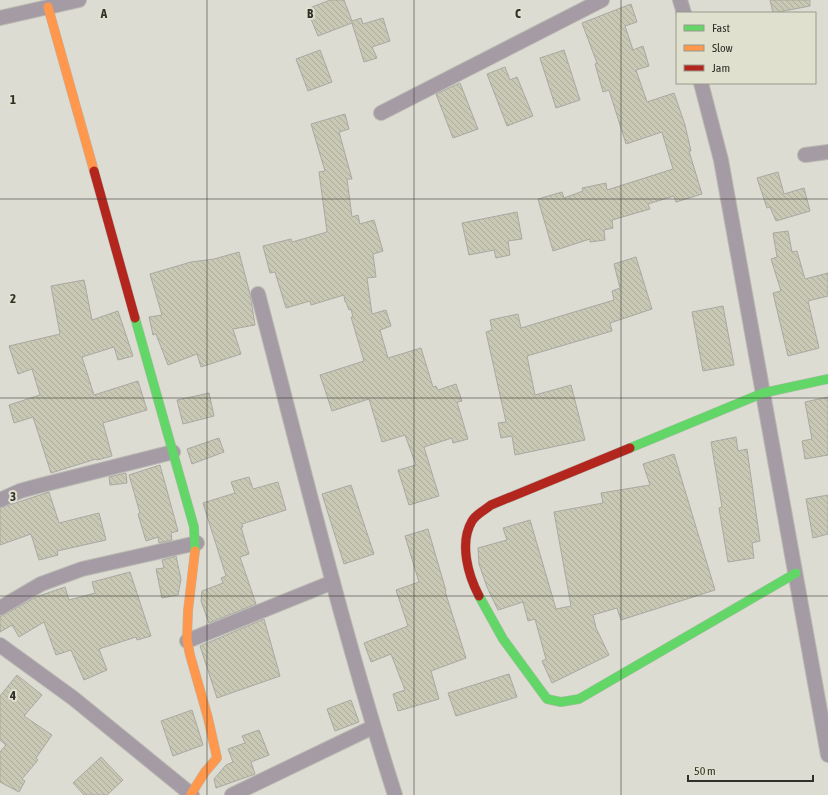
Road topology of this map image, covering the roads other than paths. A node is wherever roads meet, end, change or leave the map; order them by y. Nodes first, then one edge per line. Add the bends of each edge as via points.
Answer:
1 (79, 0) edge
2 (602, 0) edge
3 (680, 0) edge
4 (48, 7) junction
5 (684, 12) edge
6 (0, 18) edge
7 (702, 84) edge
8 (381, 114) dead end
9 (828, 152) edge
10 (805, 155) dead end
11 (258, 294) dead end
12 (828, 379) edge
13 (763, 393) junction
14 (173, 452) junction
15 (0, 500) edge
16 (197, 543) junction
17 (796, 573) junction
18 (333, 582) junction
19 (0, 608) edge
20 (187, 641) junction
21 (0, 645) edge
22 (373, 727) junction
23 (828, 755) edge
24 (191, 795) edge
25 (232, 795) edge
26 (395, 795) edge

1 - 4 street
2 - 8 street
3 - 5 street
4 - 6 street
4 - 14 street
7 - 13 street via 721,160
9 - 10 street
11 - 18 street
12 - 13 street
13 - 17 street
13 - 17 street via 491,505 471,522 466,538 465,558 472,585 502,638 547,699 561,702 579,699
14 - 15 street via 38,486
14 - 16 street
16 - 19 street via 82,569 40,584
16 - 20 street via 186,617
17 - 23 street
18 - 20 street
18 - 22 street
20 - 24 street via 214,735 218,758 205,772
21 - 24 street via 73,698
22 - 25 street
22 - 26 street

